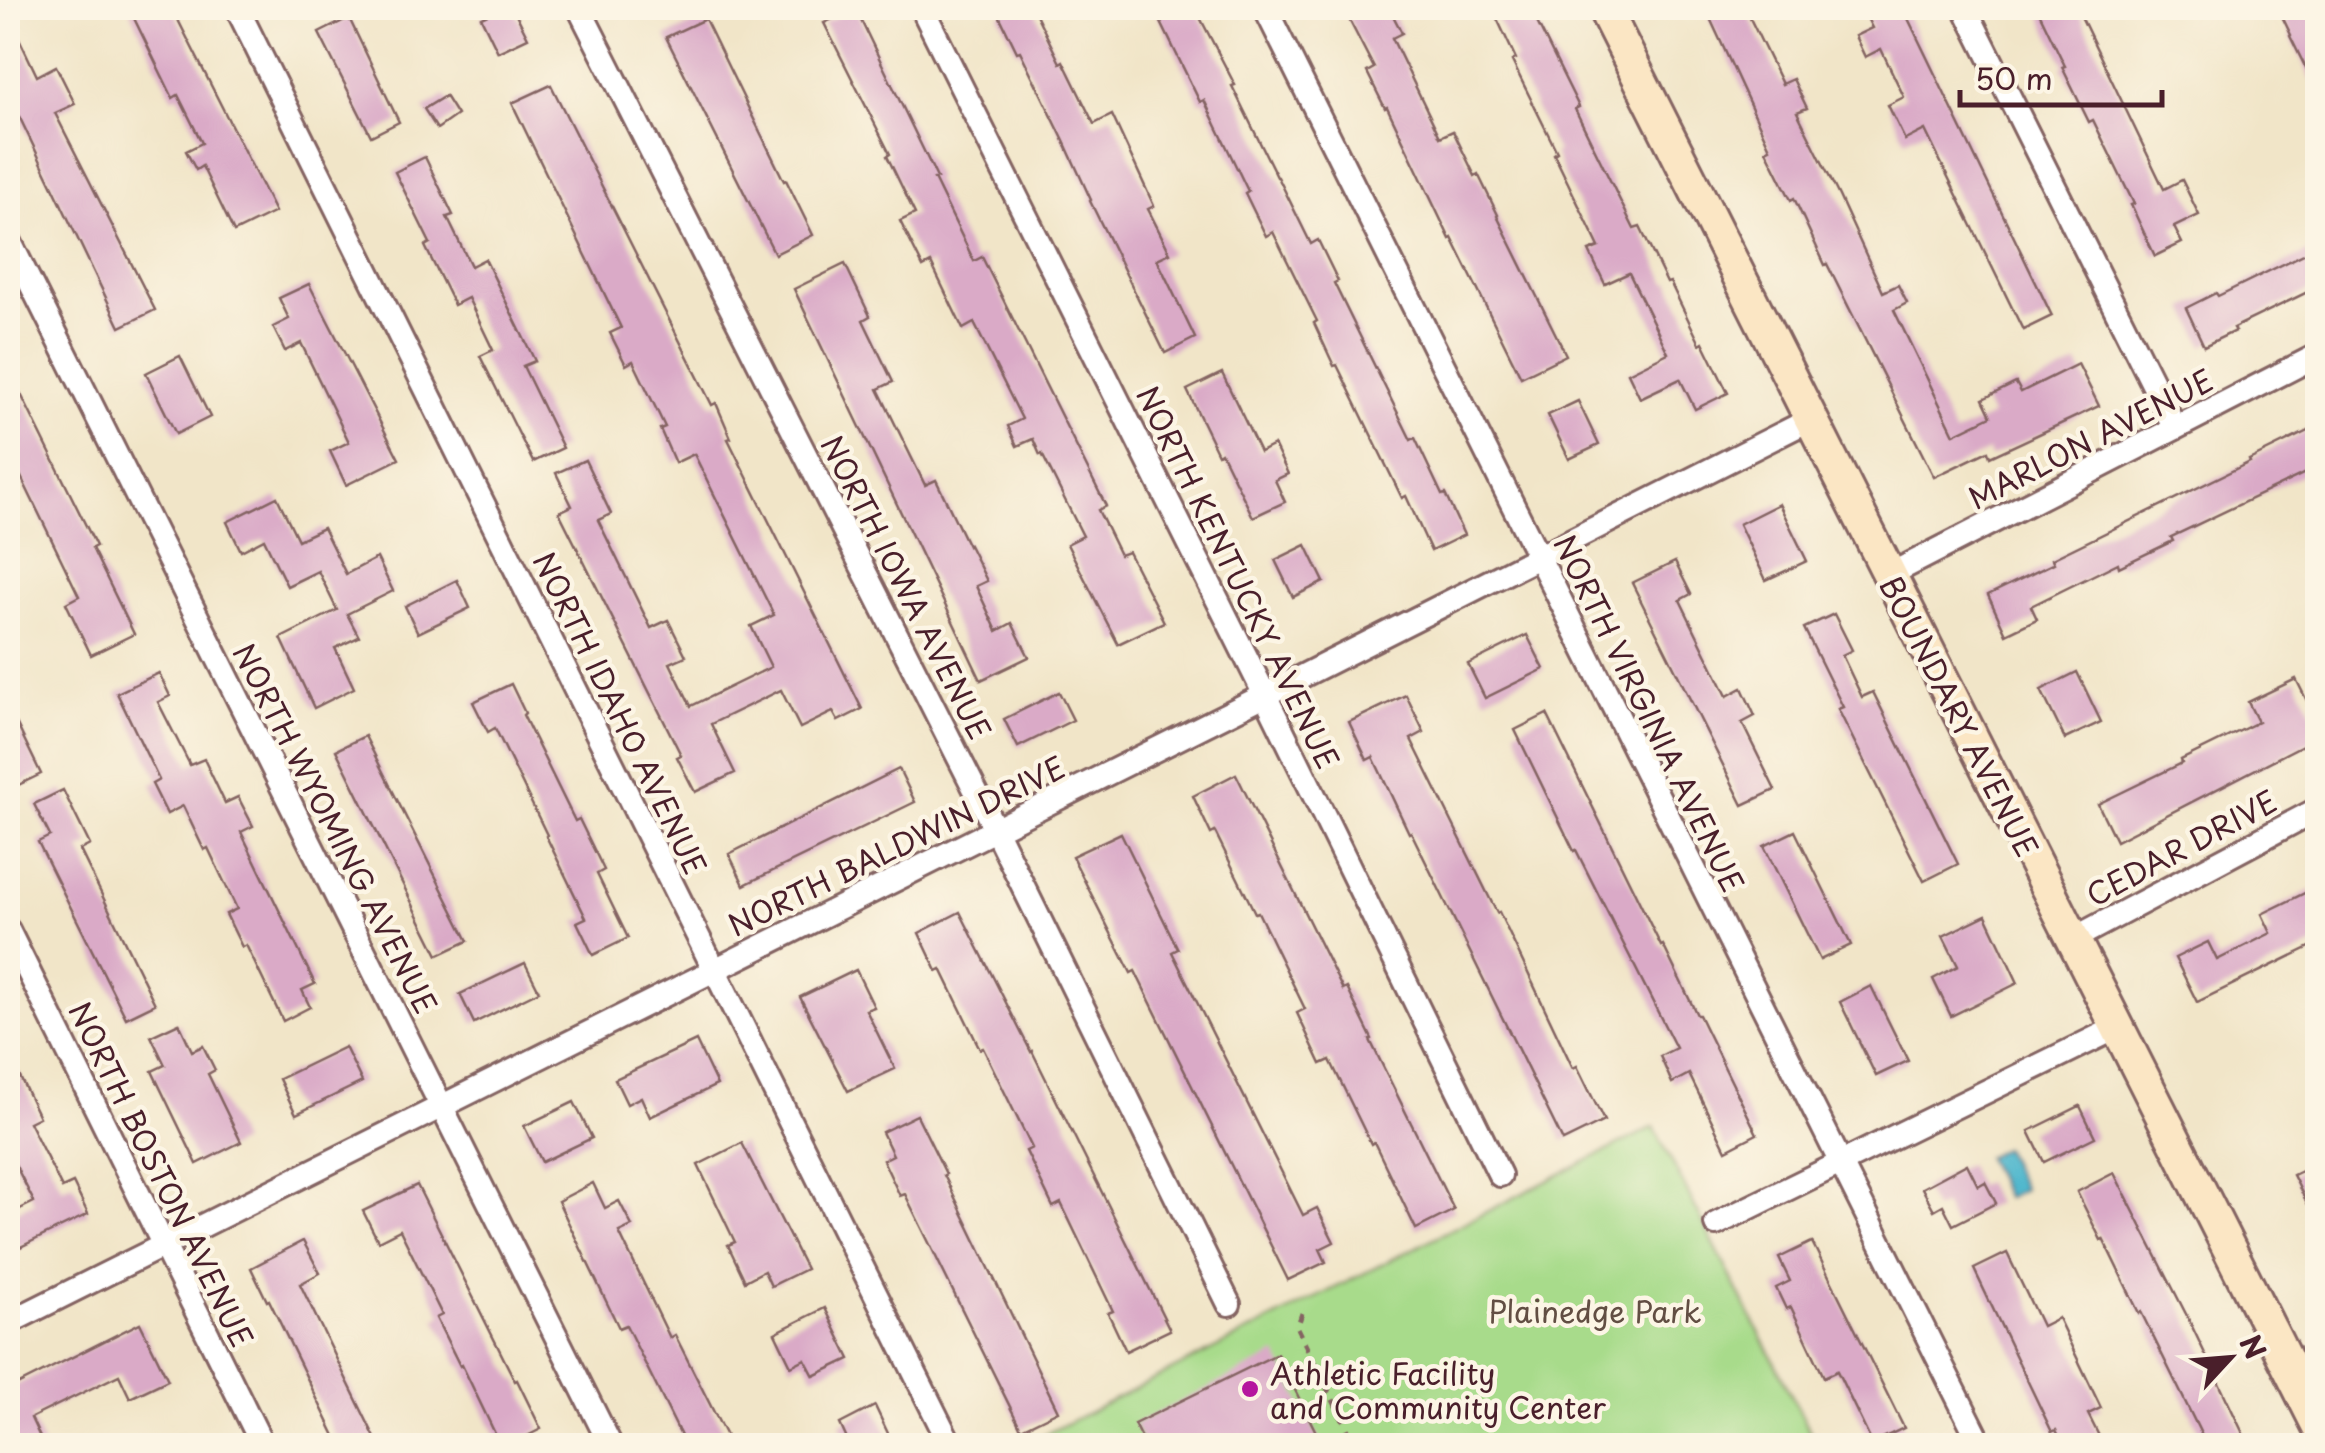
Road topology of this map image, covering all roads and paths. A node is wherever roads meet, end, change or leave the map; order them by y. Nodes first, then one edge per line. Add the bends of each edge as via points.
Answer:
1 (237, 8) edge
2 (579, 8) edge
3 (922, 8) edge
4 (1265, 8) edge
5 (1604, 8) edge
6 (1965, 8) edge
7 (8, 238) edge
8 (2318, 355) edge
9 (1811, 419) junction
10 (2175, 428) junction
11 (1539, 558) junction
12 (1890, 575) junction
13 (1264, 695) junction
14 (2318, 808) edge
15 (996, 829) junction
16 (8, 930) edge
17 (2073, 939) junction
18 (714, 969) junction
19 (2118, 1027) junction
20 (441, 1106) junction
21 (1841, 1163) junction
22 (1500, 1175) dead end
23 (1716, 1224) dead end
24 (164, 1245) junction
25 (1228, 1304) dead end
26 (1302, 1313) dead end
27 (8, 1323) edge
28 (2318, 1425) edge
29 (263, 1446) edge
30 (611, 1446) edge
31 (951, 1446) edge
32 (1356, 1446) edge
33 (1982, 1446) edge

1 - 18 street, NORTH IDAHO AVENUE
2 - 15 street, NORTH IOWA AVENUE
3 - 13 street, NORTH KENTUCKY AVENUE
4 - 11 street, NORTH VIRGINIA AVENUE
5 - 9 main road, BOUNDARY AVENUE
6 - 10 street
7 - 20 street, NORTH WYOMING AVENUE
8 - 10 street, MARLON AVENUE
9 - 11 street, NORTH BALDWIN DRIVE
9 - 12 main road, BOUNDARY AVENUE
10 - 12 street, MARLON AVENUE
11 - 13 street, NORTH BALDWIN DRIVE
11 - 21 street, NORTH VIRGINIA AVENUE
12 - 17 main road, BOUNDARY AVENUE
13 - 15 street, NORTH BALDWIN DRIVE
13 - 22 street, NORTH KENTUCKY AVENUE
14 - 17 street, CEDAR DRIVE
15 - 18 street, NORTH BALDWIN DRIVE
15 - 25 street, NORTH IOWA AVENUE
16 - 24 street, NORTH BOSTON AVENUE
17 - 19 main road, BOUNDARY AVENUE
18 - 20 street, NORTH BALDWIN DRIVE
18 - 31 street, NORTH IDAHO AVENUE
19 - 21 street
19 - 28 main road, BOUNDARY AVENUE
20 - 24 street, NORTH BALDWIN DRIVE
20 - 30 street, NORTH WYOMING AVENUE
21 - 23 street
21 - 33 street, NORTH VIRGINIA AVENUE
24 - 27 street, NORTH BALDWIN DRIVE
24 - 29 street, NORTH BOSTON AVENUE
26 - 32 path via 1297,1328

